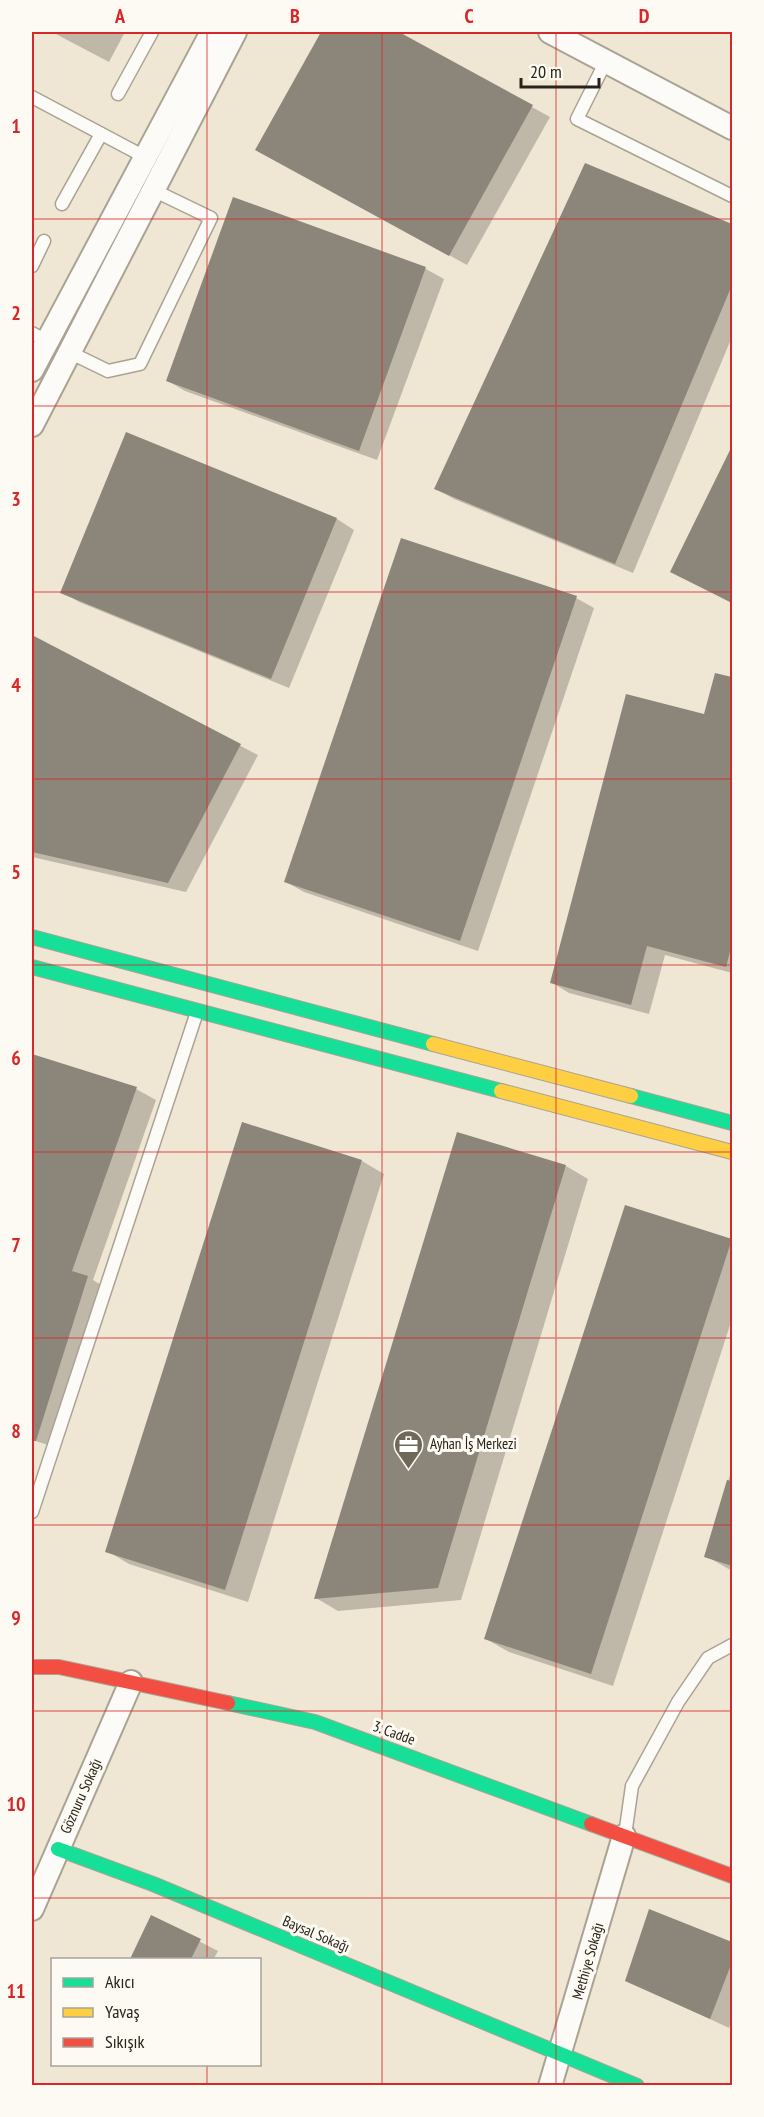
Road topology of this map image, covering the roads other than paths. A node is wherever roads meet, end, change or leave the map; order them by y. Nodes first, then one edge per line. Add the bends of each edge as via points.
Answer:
1 (152, 32) edge
2 (212, 32) edge
3 (235, 32) edge
4 (550, 32) edge
5 (606, 61) junction
6 (118, 94) dead end
7 (32, 97) edge
8 (732, 128) edge
9 (101, 134) junction
10 (145, 157) junction
11 (165, 167) junction
12 (133, 180) junction
13 (153, 190) junction
14 (732, 196) edge
15 (62, 204) dead end
16 (44, 240) dead end
17 (32, 266) edge
18 (39, 337) edge
19 (69, 352) junction
20 (32, 370) edge
21 (32, 425) edge
22 (32, 937) edge
23 (32, 967) edge
24 (202, 997) junction
25 (732, 1123) edge
26 (732, 1152) edge
27 (32, 1512) edge
28 (732, 1645) edge
29 (32, 1667) edge
30 (131, 1682) junction
31 (624, 1836) junction
32 (58, 1849) junction
33 (732, 1876) edge
34 (32, 1909) edge
35 (561, 2053) junction
36 (550, 2085) edge
37 (637, 2085) edge

1 - 6 lane
2 - 10 street
3 - 11 street
4 - 5 street
5 - 8 street
5 - 14 lane via 577,119
7 - 9 lane
9 - 10 lane
9 - 15 lane
10 - 11 street
10 - 12 street
11 - 13 street
12 - 13 street
12 - 18 street
13 - 19 street
13 - 19 lane via 211,218 140,364 108,371
16 - 17 lane
18 - 19 street
18 - 20 street
19 - 21 street
22 - 24 street
23 - 24 street
24 - 25 street via 510,1062
24 - 26 street
24 - 27 lane
28 - 31 lane via 708,1658 678,1702 632,1786
29 - 30 street, 3. Cadde via 59,1667
30 - 31 street, 3. Cadde via 315,1722
30 - 32 street, Göznuru Sokağı
31 - 33 street, 3. Cadde
31 - 35 street, Methiye Sokağı
32 - 34 street, Göznuru Sokağı
32 - 35 street, Baysal Sokağı via 153,1884
35 - 36 street, Methiye Sokağı
35 - 37 street, Baysal Sokağı

